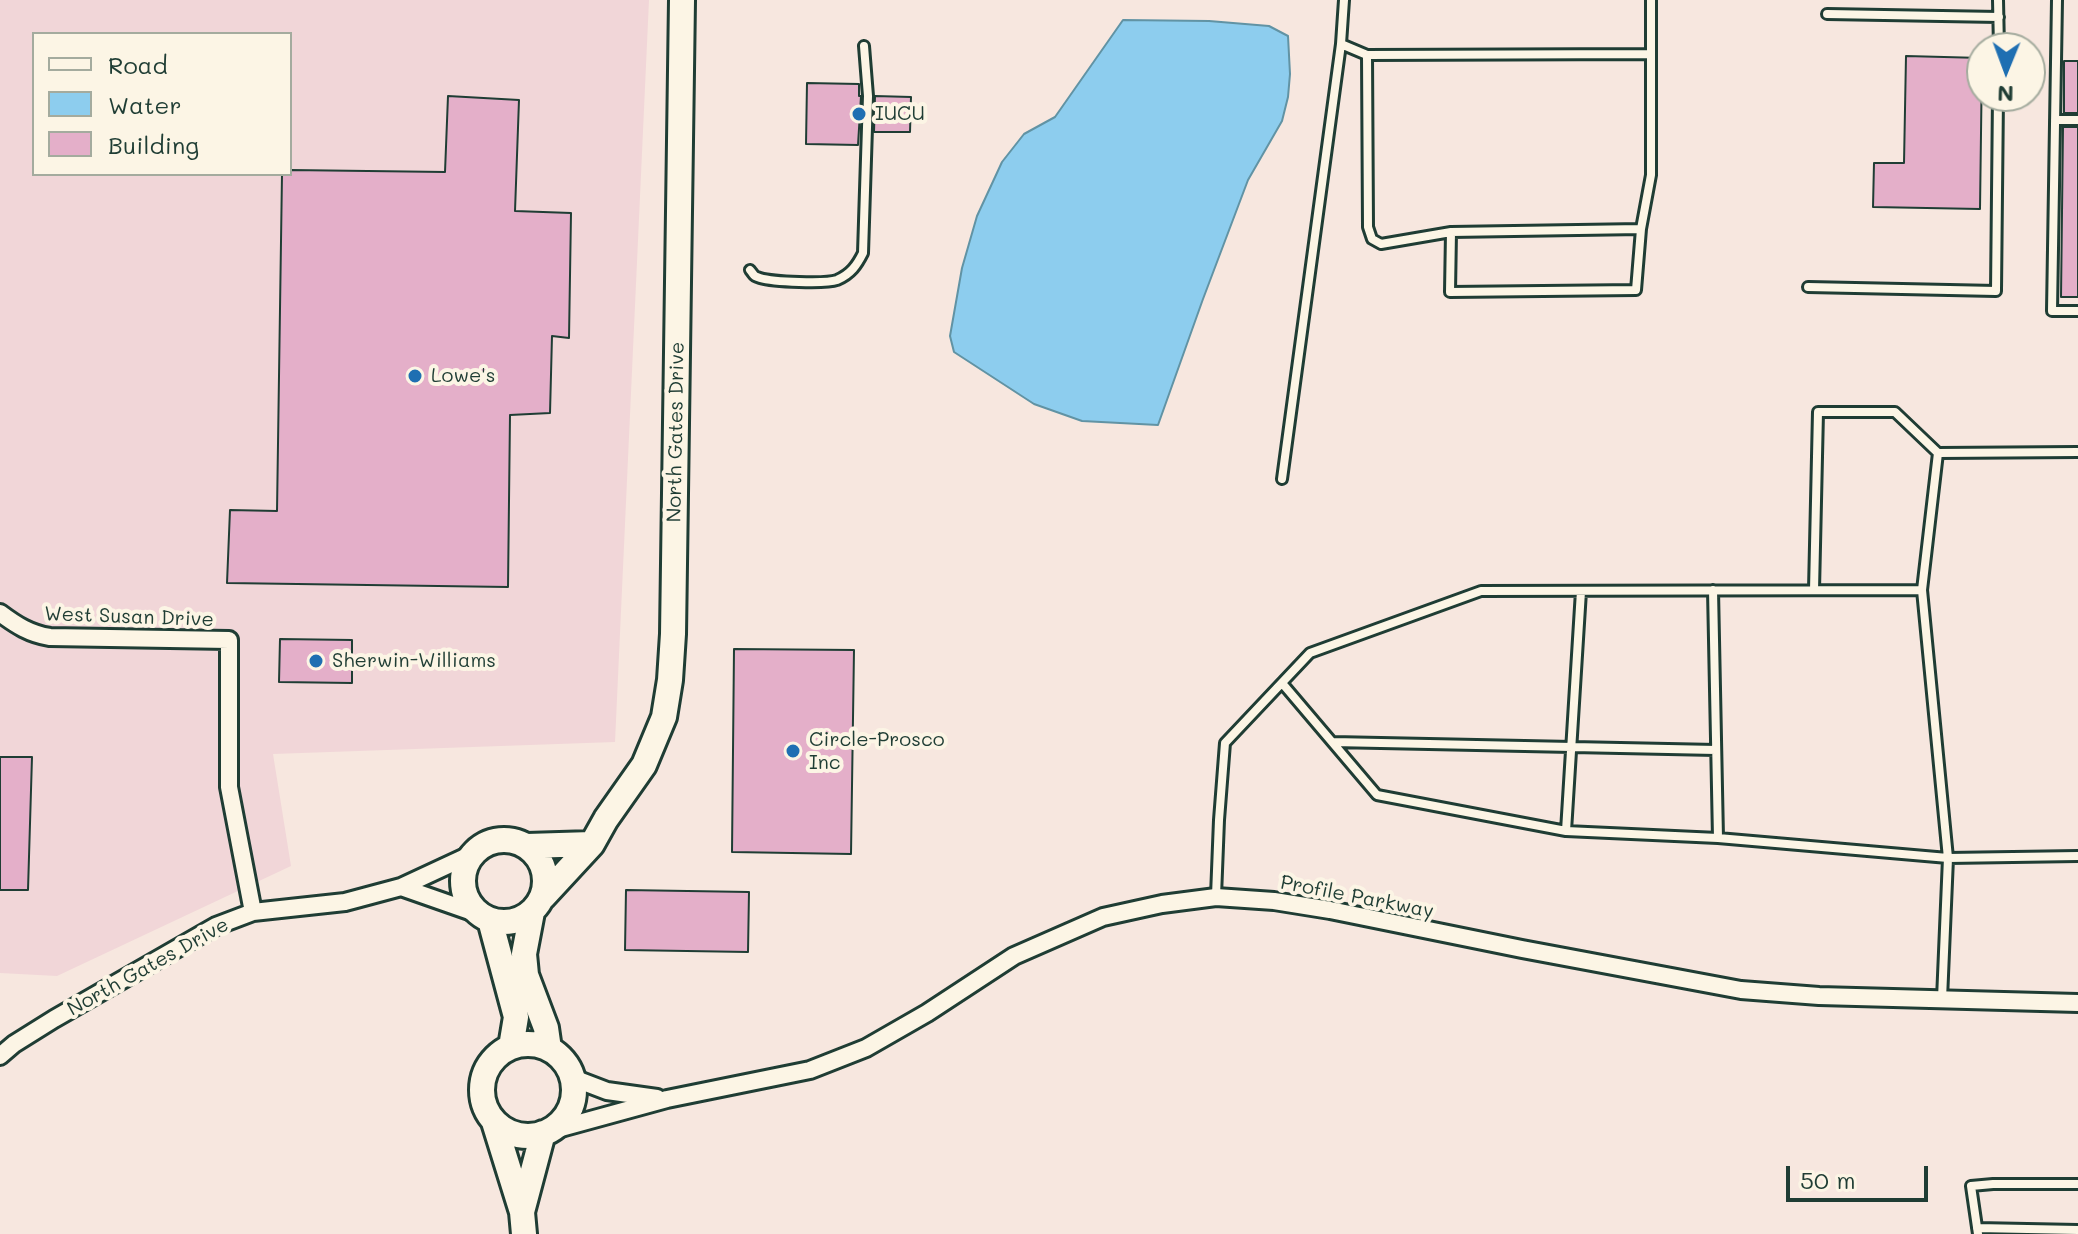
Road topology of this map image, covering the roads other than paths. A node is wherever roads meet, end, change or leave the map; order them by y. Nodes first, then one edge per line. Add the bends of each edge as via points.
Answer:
1 (682, 0) edge
2 (1344, 0) edge
3 (1651, 0) edge
4 (1998, 0) edge
5 (2057, 0) edge
6 (1827, 14) dead end
7 (1999, 17) junction
8 (1999, 32) edge
9 (1341, 44) junction
10 (864, 46) dead end
11 (1651, 54) junction
12 (1367, 55) junction
13 (1998, 112) edge
14 (2055, 120) junction
15 (2078, 120) edge
16 (1641, 229) junction
17 (1451, 232) junction
18 (750, 270) dead end
19 (1808, 287) dead end
20 (2078, 311) edge
21 (2078, 452) edge
22 (1938, 453) junction
23 (1282, 479) dead end
24 (1713, 590) junction
25 (1814, 590) junction
26 (1922, 590) junction
27 (1581, 591) junction
28 (0, 613) edge
29 (1282, 683) junction
30 (1333, 742) junction
31 (1572, 747) junction
32 (1716, 750) junction
33 (1566, 831) junction
34 (1718, 838) junction
35 (592, 844) junction
36 (527, 846) junction
37 (472, 854) junction
38 (2078, 856) edge
39 (1948, 858) junction
40 (401, 887) junction
41 (1216, 897) junction
42 (537, 904) junction
43 (253, 912) junction
44 (485, 918) junction
45 (1942, 999) junction
46 (2078, 1003) edge
47 (511, 1047) junction
48 (549, 1049) junction
49 (0, 1056) edge
50 (573, 1078) junction
51 (667, 1099) junction
52 (494, 1122) junction
53 (546, 1132) junction
54 (2078, 1184) edge
55 (523, 1223) edge
56 (2078, 1230) edge
57 (1978, 1231) edge

1 - 35 street, North Gates Drive via 670,680 664,717 644,765
2 - 9 lane
3 - 11 lane
4 - 7 lane
5 - 14 lane
6 - 7 lane
7 - 8 lane
9 - 12 lane
9 - 23 lane
10 - 18 lane via 868,96 863,253 854,269 836,281 768,279
11 - 12 lane
11 - 16 lane via 1651,175
12 - 17 lane via 1372,239 1381,244
13 - 19 lane via 1996,291
14 - 15 lane
14 - 20 lane via 2052,311
16 - 17 lane
16 - 17 lane via 1636,290 1450,292
21 - 22 lane
22 - 25 lane via 1895,412 1818,412
22 - 26 lane
24 - 25 lane
24 - 27 lane
24 - 32 lane
25 - 26 lane
26 - 39 lane
27 - 29 lane via 1481,591 1310,653
27 - 31 lane
28 - 43 street, West Susan Drive via 35,635 50,637 229,640 229,787
29 - 30 lane
29 - 41 lane via 1225,743
30 - 31 lane
30 - 33 lane via 1377,795
31 - 32 lane
31 - 33 lane
32 - 34 lane
33 - 34 lane
34 - 39 lane
35 - 36 street
35 - 42 street, North Gates Drive
36 - 37 street via 504,839
36 - 42 street via 545,874 546,886
37 - 40 street, North Gates Drive
37 - 44 street via 462,880 471,906
38 - 39 lane
39 - 45 lane
40 - 43 street, North Gates Drive via 345,902
40 - 44 street
41 - 45 street, Profile Parkway via 1330,910 1741,990
41 - 51 street, Profile Parkway via 1103,917 1014,956 866,1048 810,1070
42 - 44 street via 512,922
42 - 48 street via 524,954
43 - 49 street, North Gates Drive via 216,926
44 - 47 street via 516,1017
45 - 46 street, Profile Parkway
47 - 48 street
47 - 52 street via 498,1054 483,1080 482,1095
48 - 50 street via 566,1063
50 - 51 street, Profile Parkway via 607,1091
50 - 53 street via 571,1108
51 - 53 street, Profile Parkway
52 - 53 street via 520,1136
52 - 55 street
53 - 55 street
54 - 57 lane via 1971,1186
56 - 57 lane

